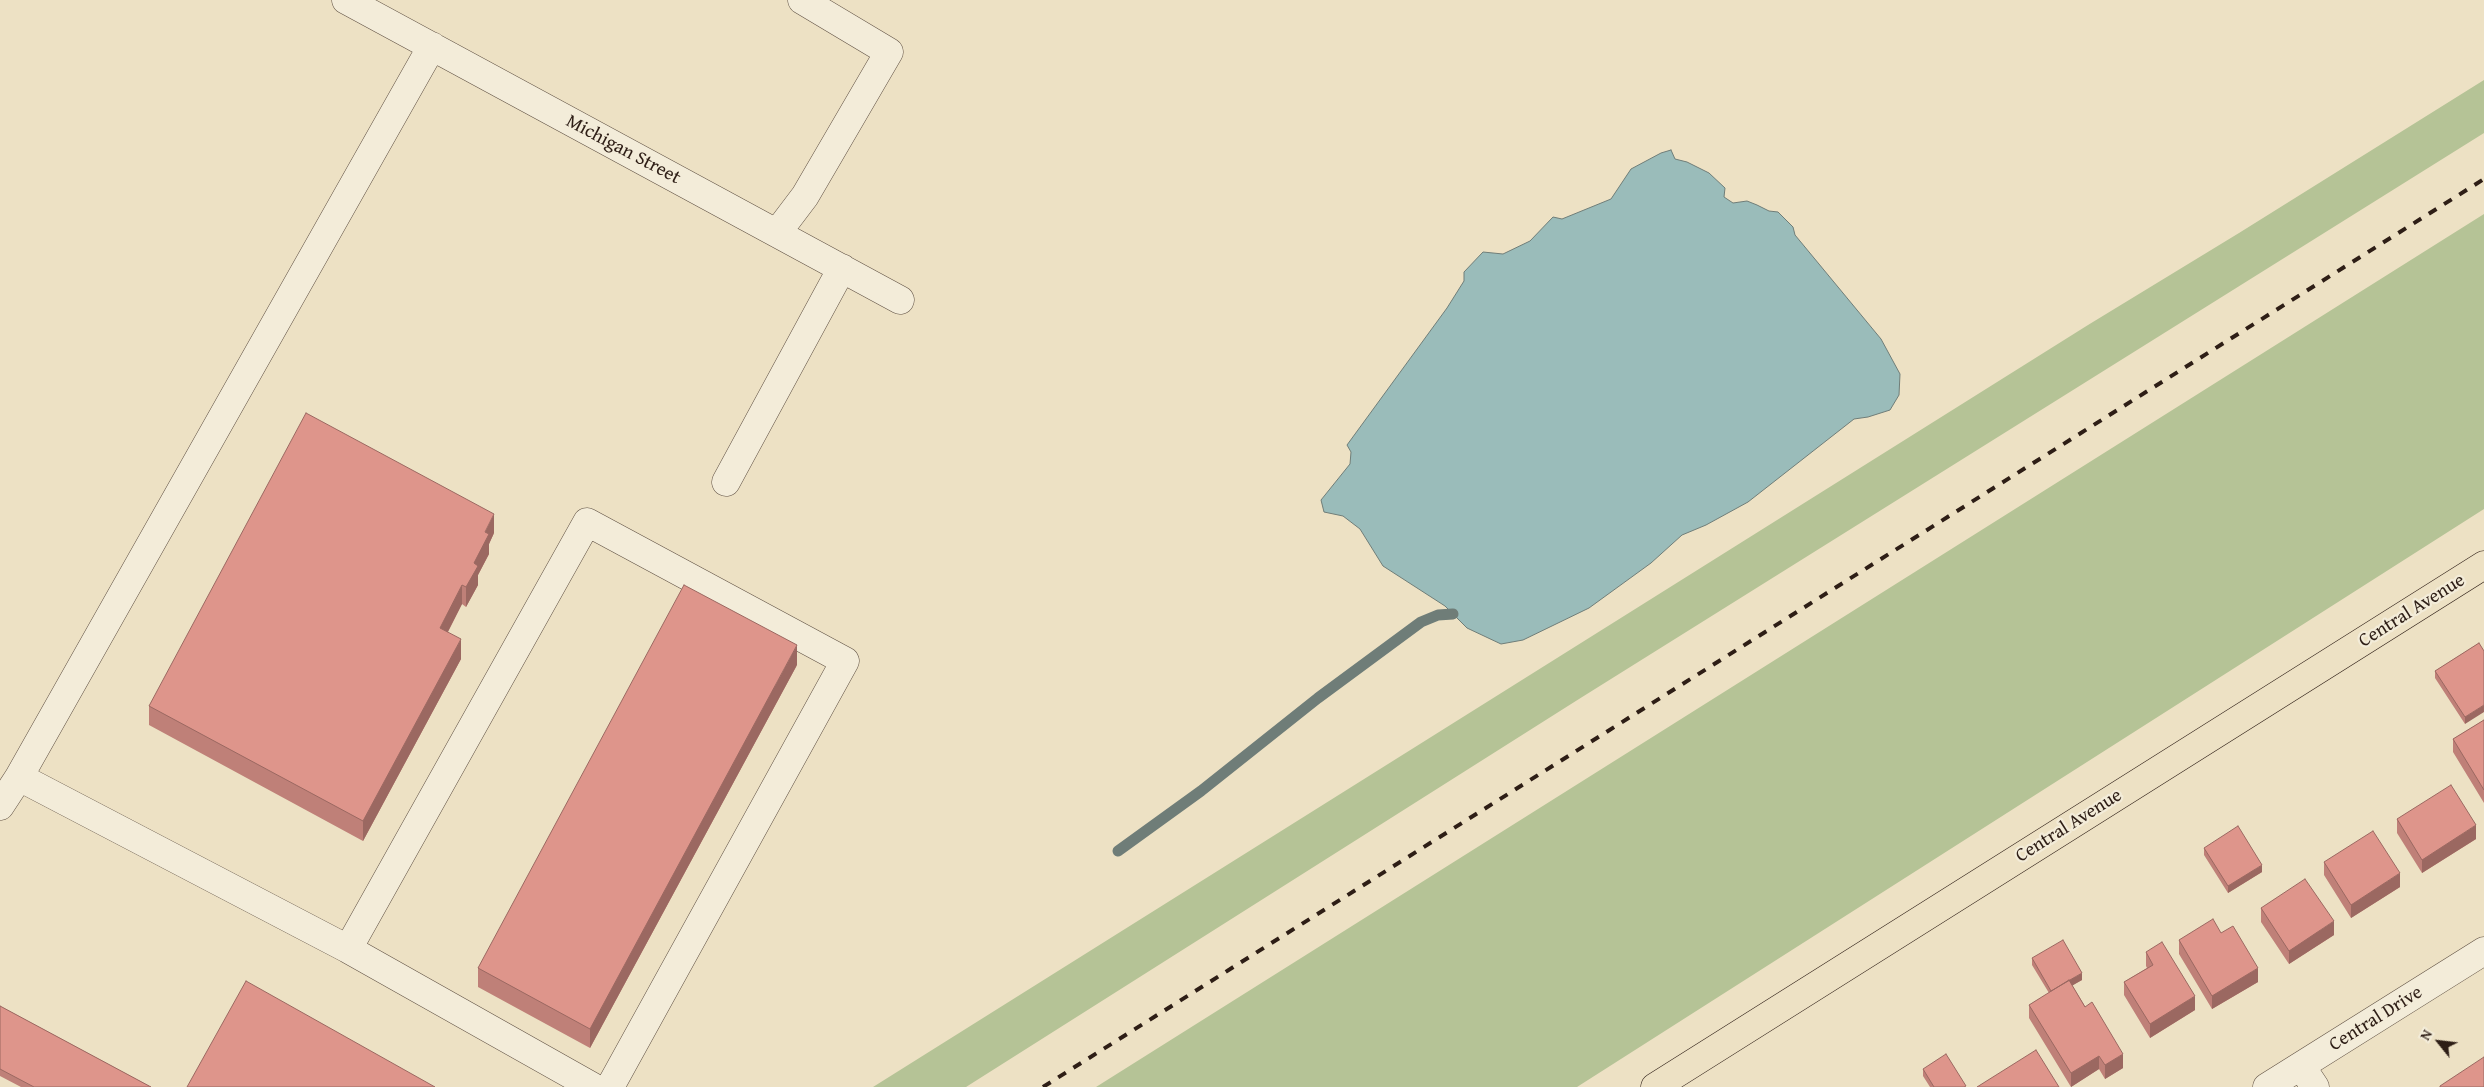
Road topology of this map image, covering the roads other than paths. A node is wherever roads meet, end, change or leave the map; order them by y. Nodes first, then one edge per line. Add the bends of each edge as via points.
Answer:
1 (346, 0) edge
2 (802, 0) edge
3 (382, 8) edge
4 (432, 46) junction
5 (777, 233) junction
6 (842, 268) junction
7 (900, 300) dead end
8 (726, 482) dead end
9 (2484, 565) edge
10 (19, 777) junction
11 (0, 806) edge
12 (348, 950) junction
13 (2484, 951) edge
14 (2308, 1076) edge
15 (593, 1087) edge
16 (610, 1087) edge
17 (1655, 1087) edge
18 (2267, 1087) edge

1 - 3 street, Michigan Street
2 - 5 street via 889,52 805,196
3 - 4 street, Michigan Street
4 - 5 street, Michigan Street
4 - 10 street
5 - 6 street, Michigan Street
6 - 7 street, Michigan Street
6 - 8 street
9 - 17 main road, Central Avenue
10 - 11 street
10 - 12 street
12 - 15 street
12 - 16 street via 587,522 845,661
13 - 14 street, Central Drive
14 - 18 street, Central Drive

